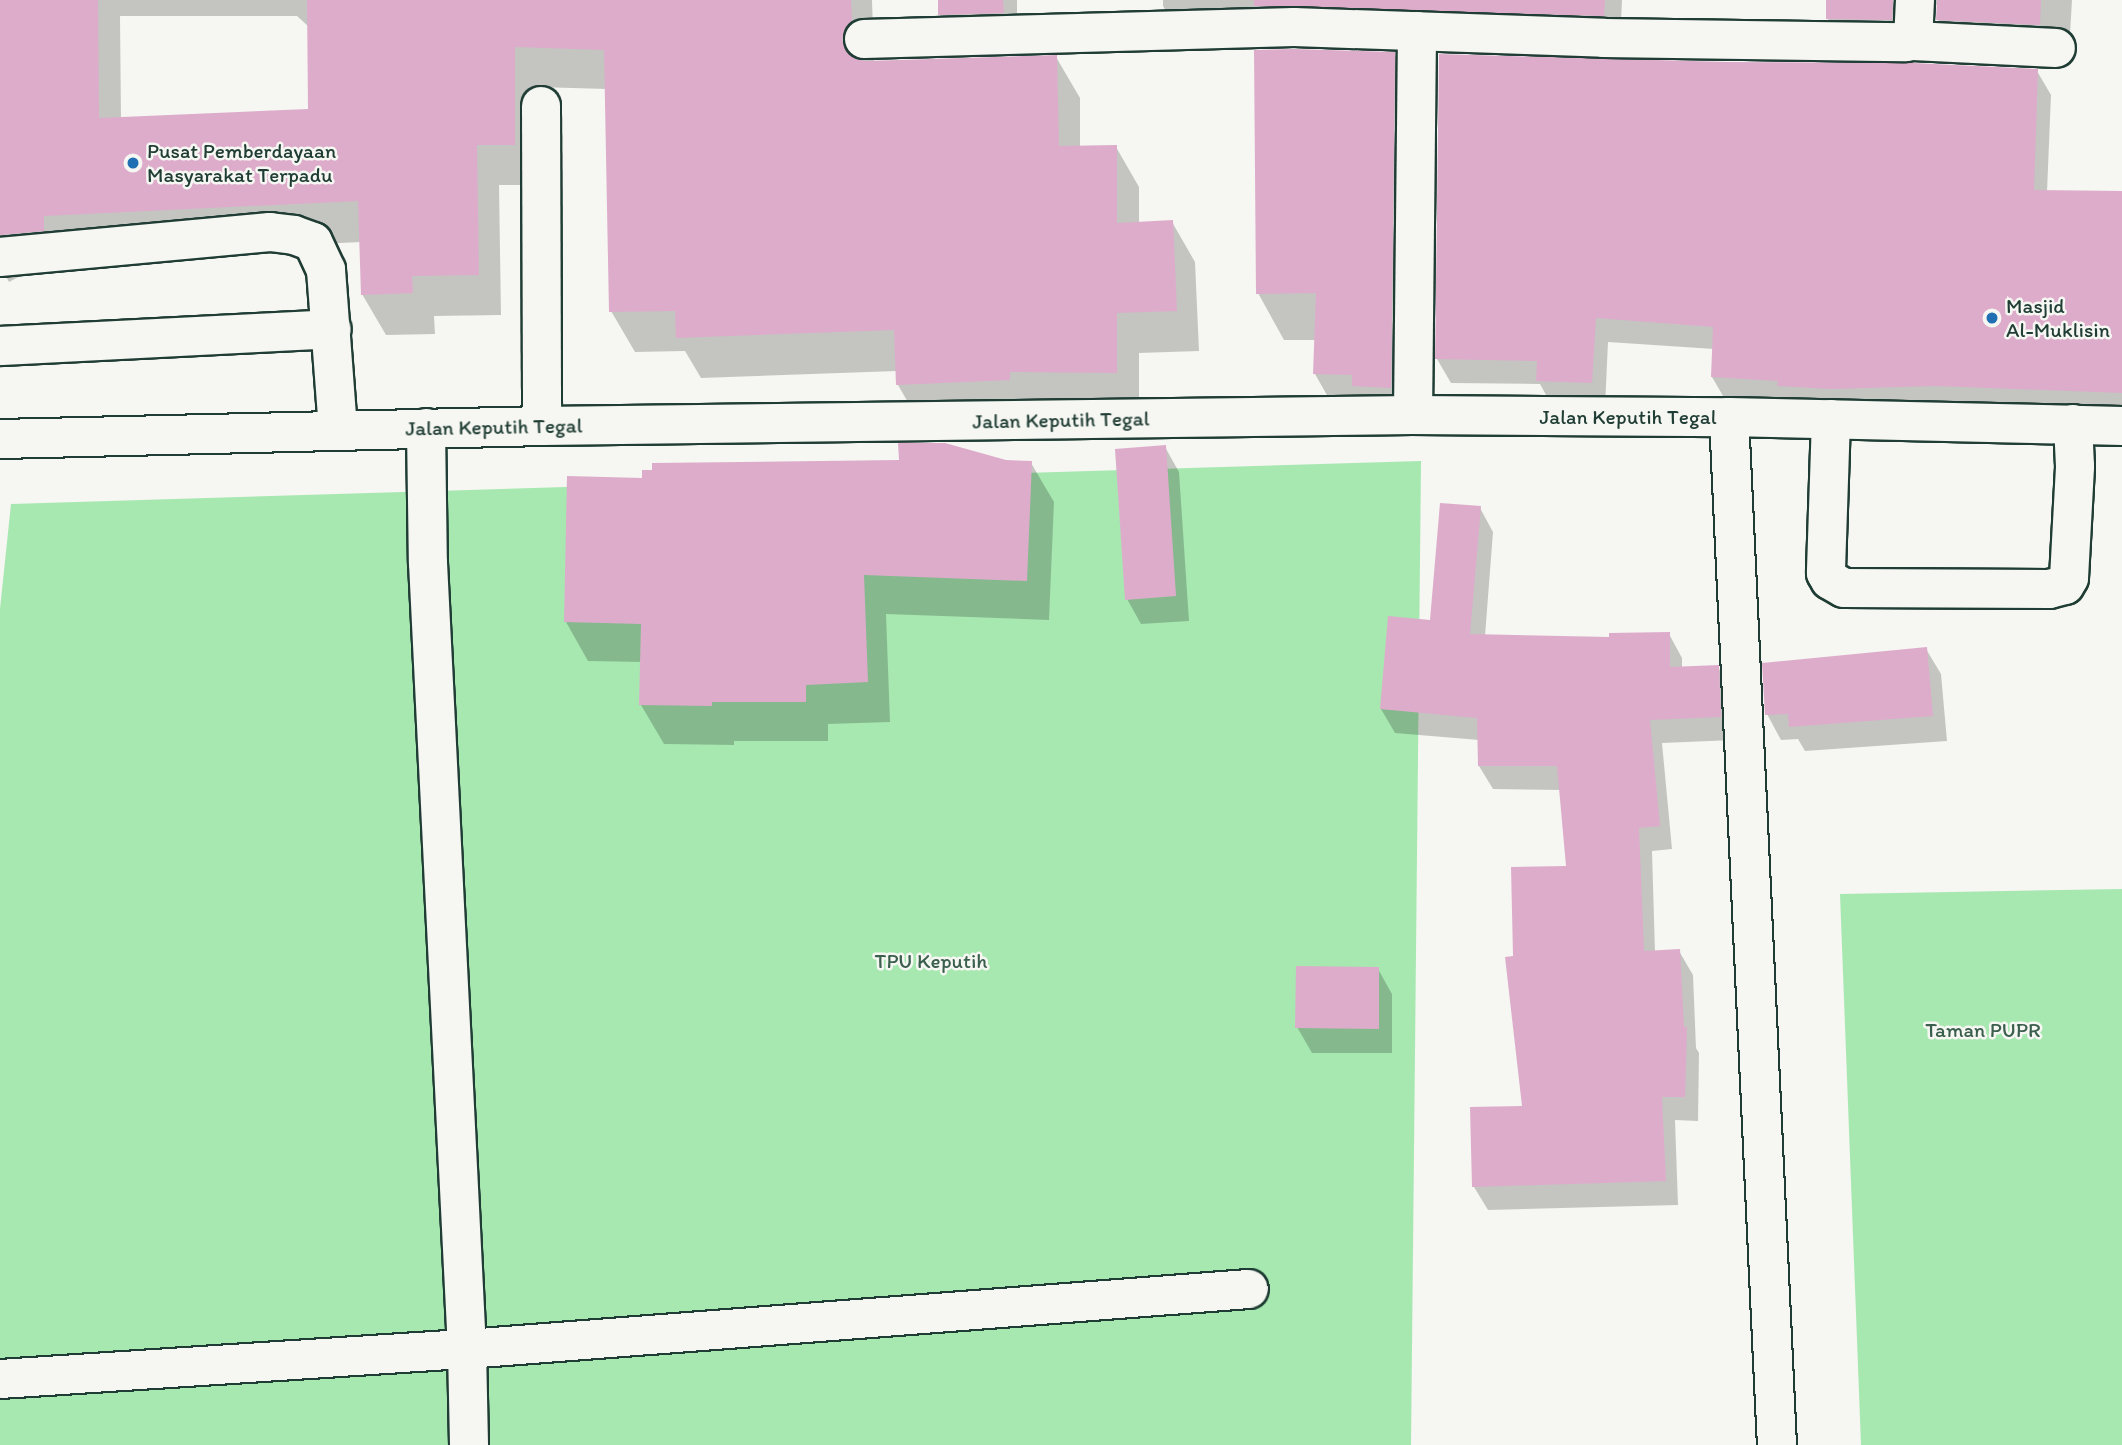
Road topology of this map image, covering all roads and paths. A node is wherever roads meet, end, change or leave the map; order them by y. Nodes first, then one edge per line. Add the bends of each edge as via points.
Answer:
1 (1915, 0) edge
2 (1418, 31) junction
3 (864, 39) dead end
4 (1913, 41) junction
5 (2056, 48) dead end
6 (541, 106) dead end
7 (0, 257) edge
8 (332, 330) junction
9 (0, 346) edge
10 (1413, 415) junction
11 (1729, 417) junction
12 (1831, 419) junction
13 (2073, 424) junction
14 (542, 426) junction
15 (2122, 426) edge
16 (426, 428) junction
17 (338, 431) junction
18 (0, 439) edge
19 (1249, 1289) dead end
20 (467, 1349) junction
21 (0, 1379) edge
22 (469, 1445) edge
23 (1777, 1445) edge

1 - 4 street
2 - 3 street via 1294,27
2 - 4 street
2 - 10 street
4 - 5 street
6 - 14 street
7 - 8 street via 270,232 294,235 313,242 326,270
8 - 9 street
8 - 17 street
10 - 11 street, Jalan Keputih Tegal
10 - 14 street, Jalan Keputih Tegal
11 - 12 street, Jalan Keputih Tegal
11 - 23 street
12 - 13 street, Jalan Keputih Tegal
12 - 13 street via 1826,573 1844,588 2049,589 2065,585 2075,466
13 - 15 street, Jalan Keputih Tegal
14 - 16 street, Jalan Keputih Tegal
16 - 17 street, Jalan Keputih Tegal
16 - 20 street via 428,563
17 - 18 street, Jalan Keputih Tegal
19 - 20 street
20 - 21 street
20 - 22 street

